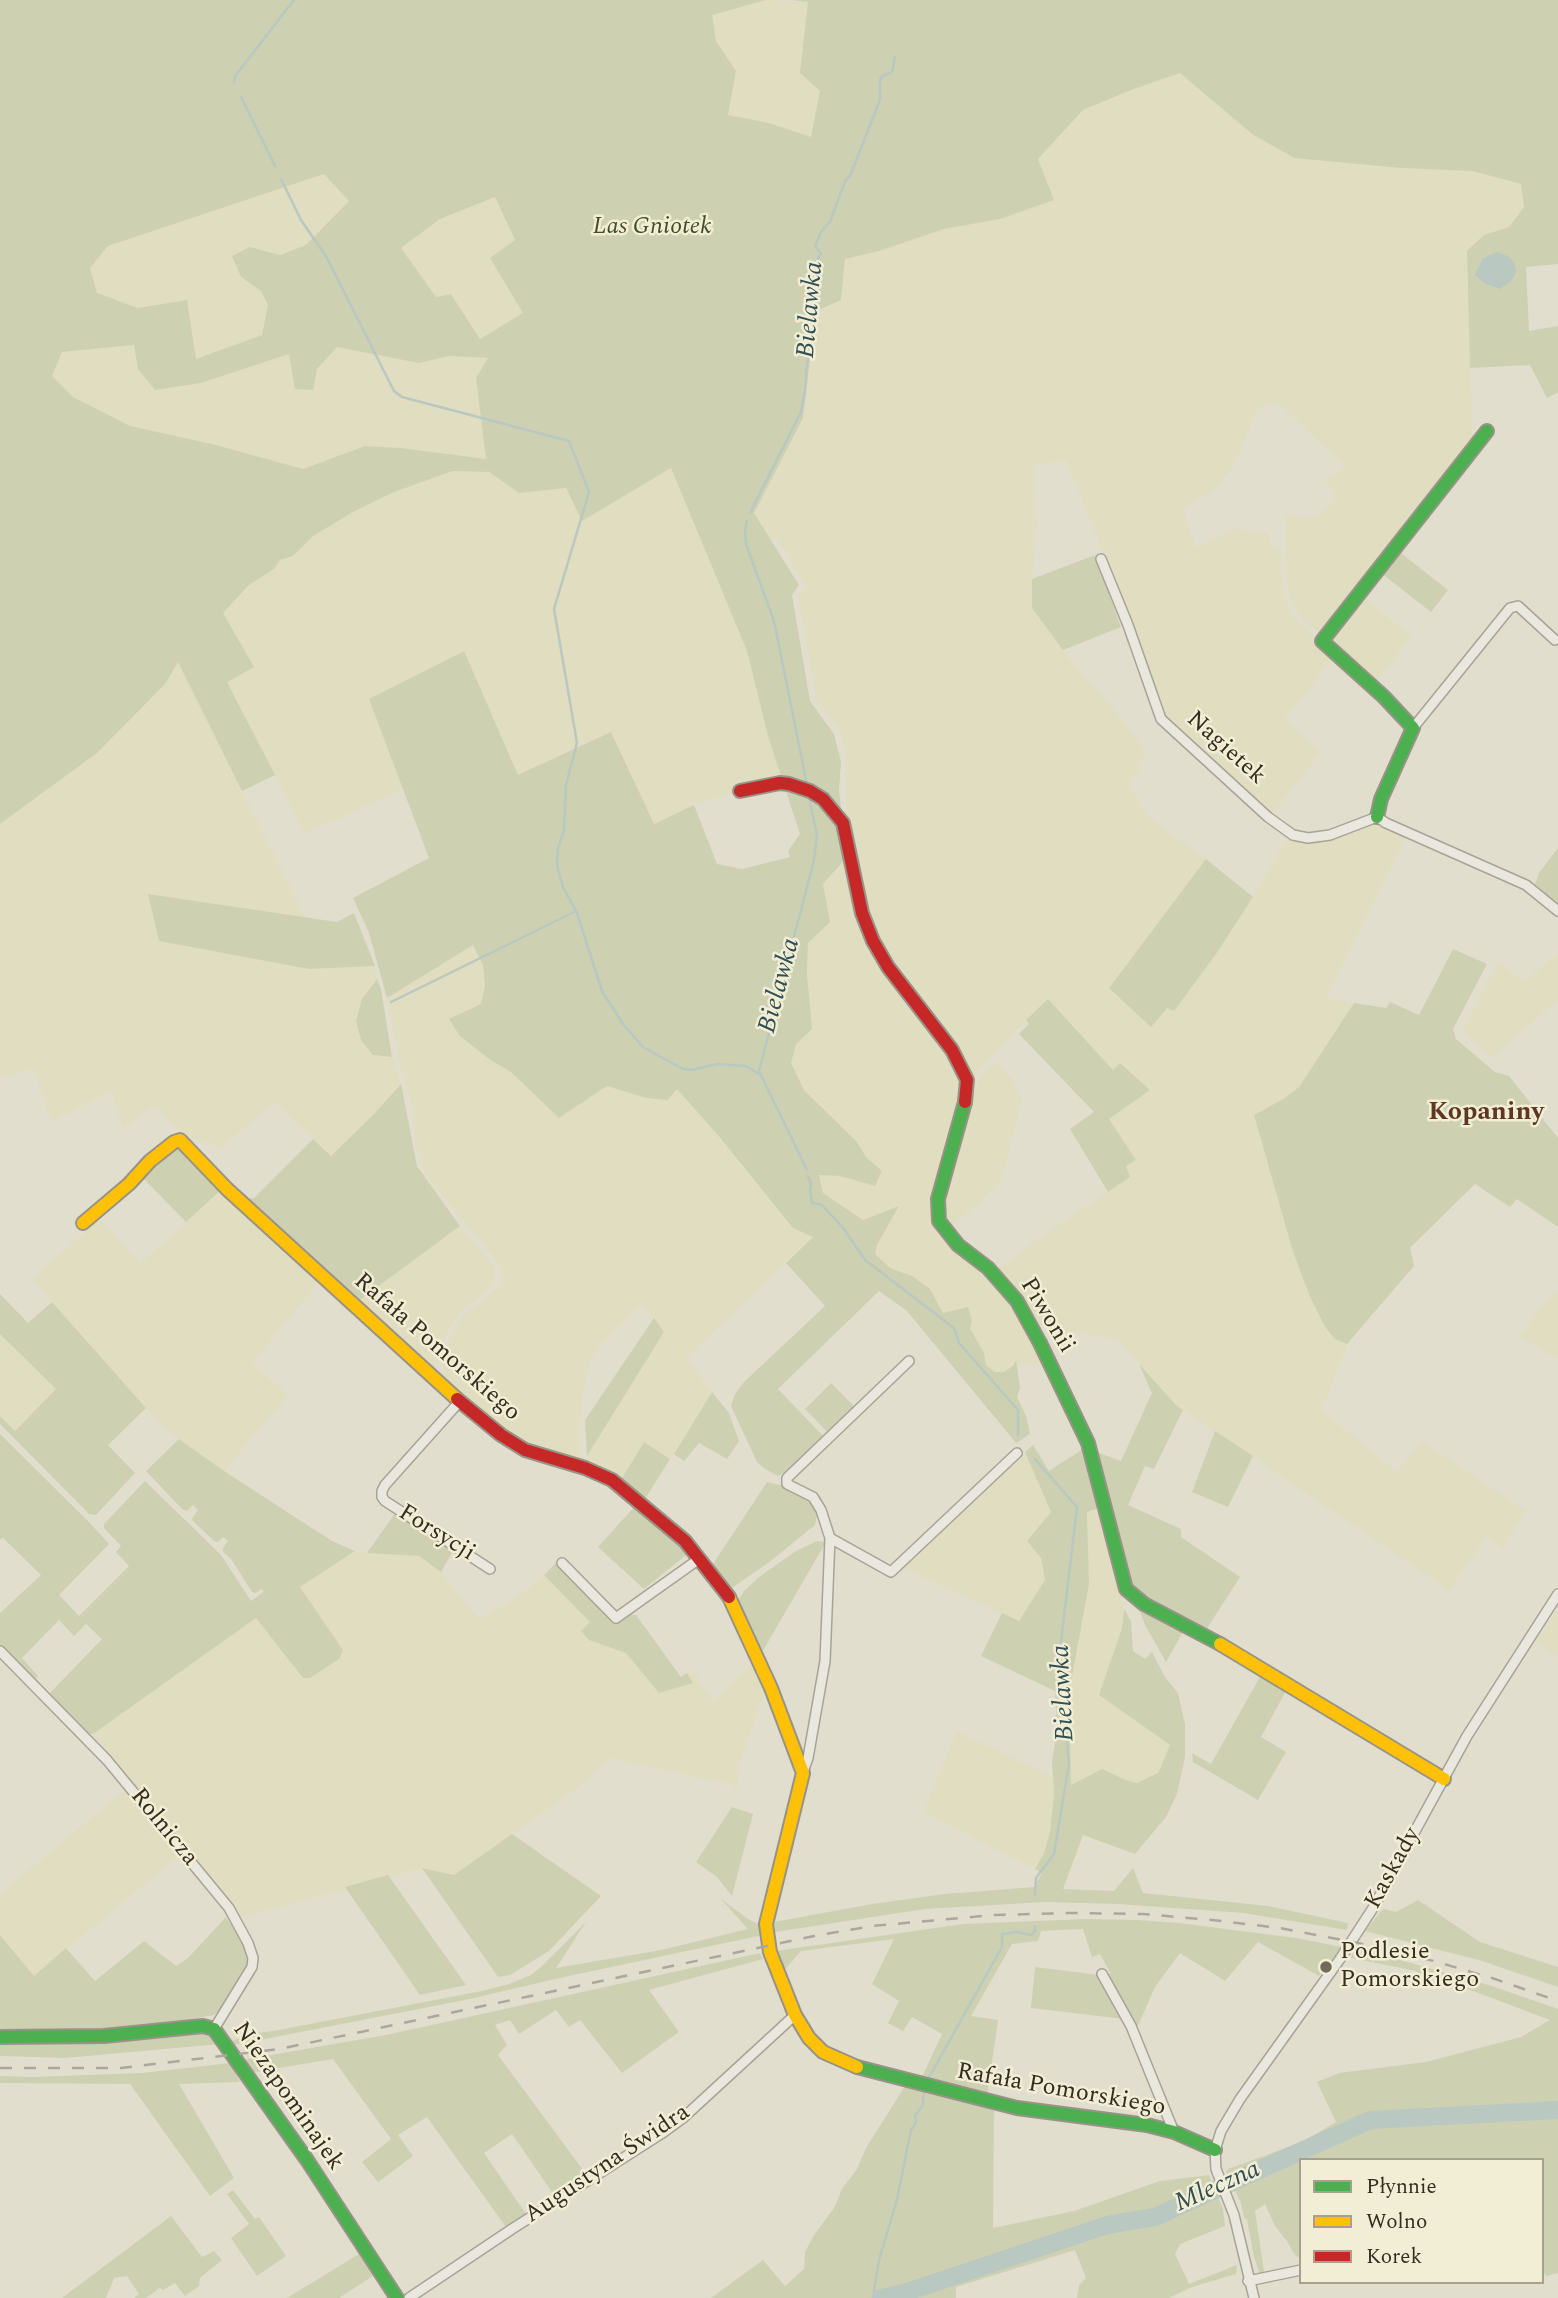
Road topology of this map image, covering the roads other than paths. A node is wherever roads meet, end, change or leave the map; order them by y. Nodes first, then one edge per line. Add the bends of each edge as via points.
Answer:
1 (1487, 431) dead end
2 (1101, 559) dead end
3 (1555, 640) dead end
4 (1412, 728) junction
5 (740, 791) dead end
6 (1377, 817) junction
7 (1558, 911) edge
8 (82, 1223) dead end
9 (909, 1362) dead end
10 (460, 1401) junction
11 (1017, 1453) dead end
12 (830, 1538) junction
13 (699, 1559) junction
14 (562, 1563) dead end
15 (489, 1569) dead end
16 (1558, 1594) edge
17 (0, 1651) edge
18 (803, 1773) junction
19 (1444, 1779) junction
20 (1102, 1974) dead end
21 (795, 2015) junction
22 (214, 2029) junction
23 (0, 2037) edge
24 (1174, 2132) junction
25 (1215, 2150) junction
26 (1299, 2270) edge
27 (1248, 2281) junction
28 (397, 2298) edge
29 (409, 2298) edge
30 (1254, 2298) edge

1 - 4 street via 1322,641
2 - 6 street, Nagietek via 1161,719 1293,835 1330,835
3 - 4 street via 1518,606 1510,608
4 - 6 street
5 - 19 street, Piwonii via 789,784 823,799 843,823 862,913 873,941 946,1041 967,1080 965,1109 938,1199 939,1221 1017,1301 1041,1343 1088,1443 1126,1589 1144,1604 1223,1645
6 - 7 street via 1526,886
8 - 10 street, Rafała Pomorskiego via 180,1140
9 - 12 street, Rafała Pomorskiego via 787,1478 787,1484 813,1497
10 - 13 street, Rafała Pomorskiego via 525,1450 612,1480 685,1541
10 - 15 street, Forsycji via 385,1485 382,1497
11 - 12 street via 891,1572
12 - 18 street, Rafała Pomorskiego via 825,1661
13 - 14 street via 616,1618
13 - 18 street, Rafała Pomorskiego via 729,1597
16 - 19 street, Kaskady
17 - 22 street, Rolnicza via 107,1760 229,1908 253,1958 252,1967
18 - 21 street, Rafała Pomorskiego via 766,1924 770,1952
19 - 25 street, Kaskady via 1373,1908 1228,2116
20 - 24 street via 1131,2026
21 - 24 street, Rafała Pomorskiego via 817,2046 855,2067 1017,2108
21 - 29 street, Augustyna Świdra via 674,2125
22 - 23 street, Niezapominajek
22 - 28 street, Niezapominajek
24 - 25 street, Rafała Pomorskiego
25 - 27 street, Kaskady
26 - 27 street
27 - 30 street, Kaskady

